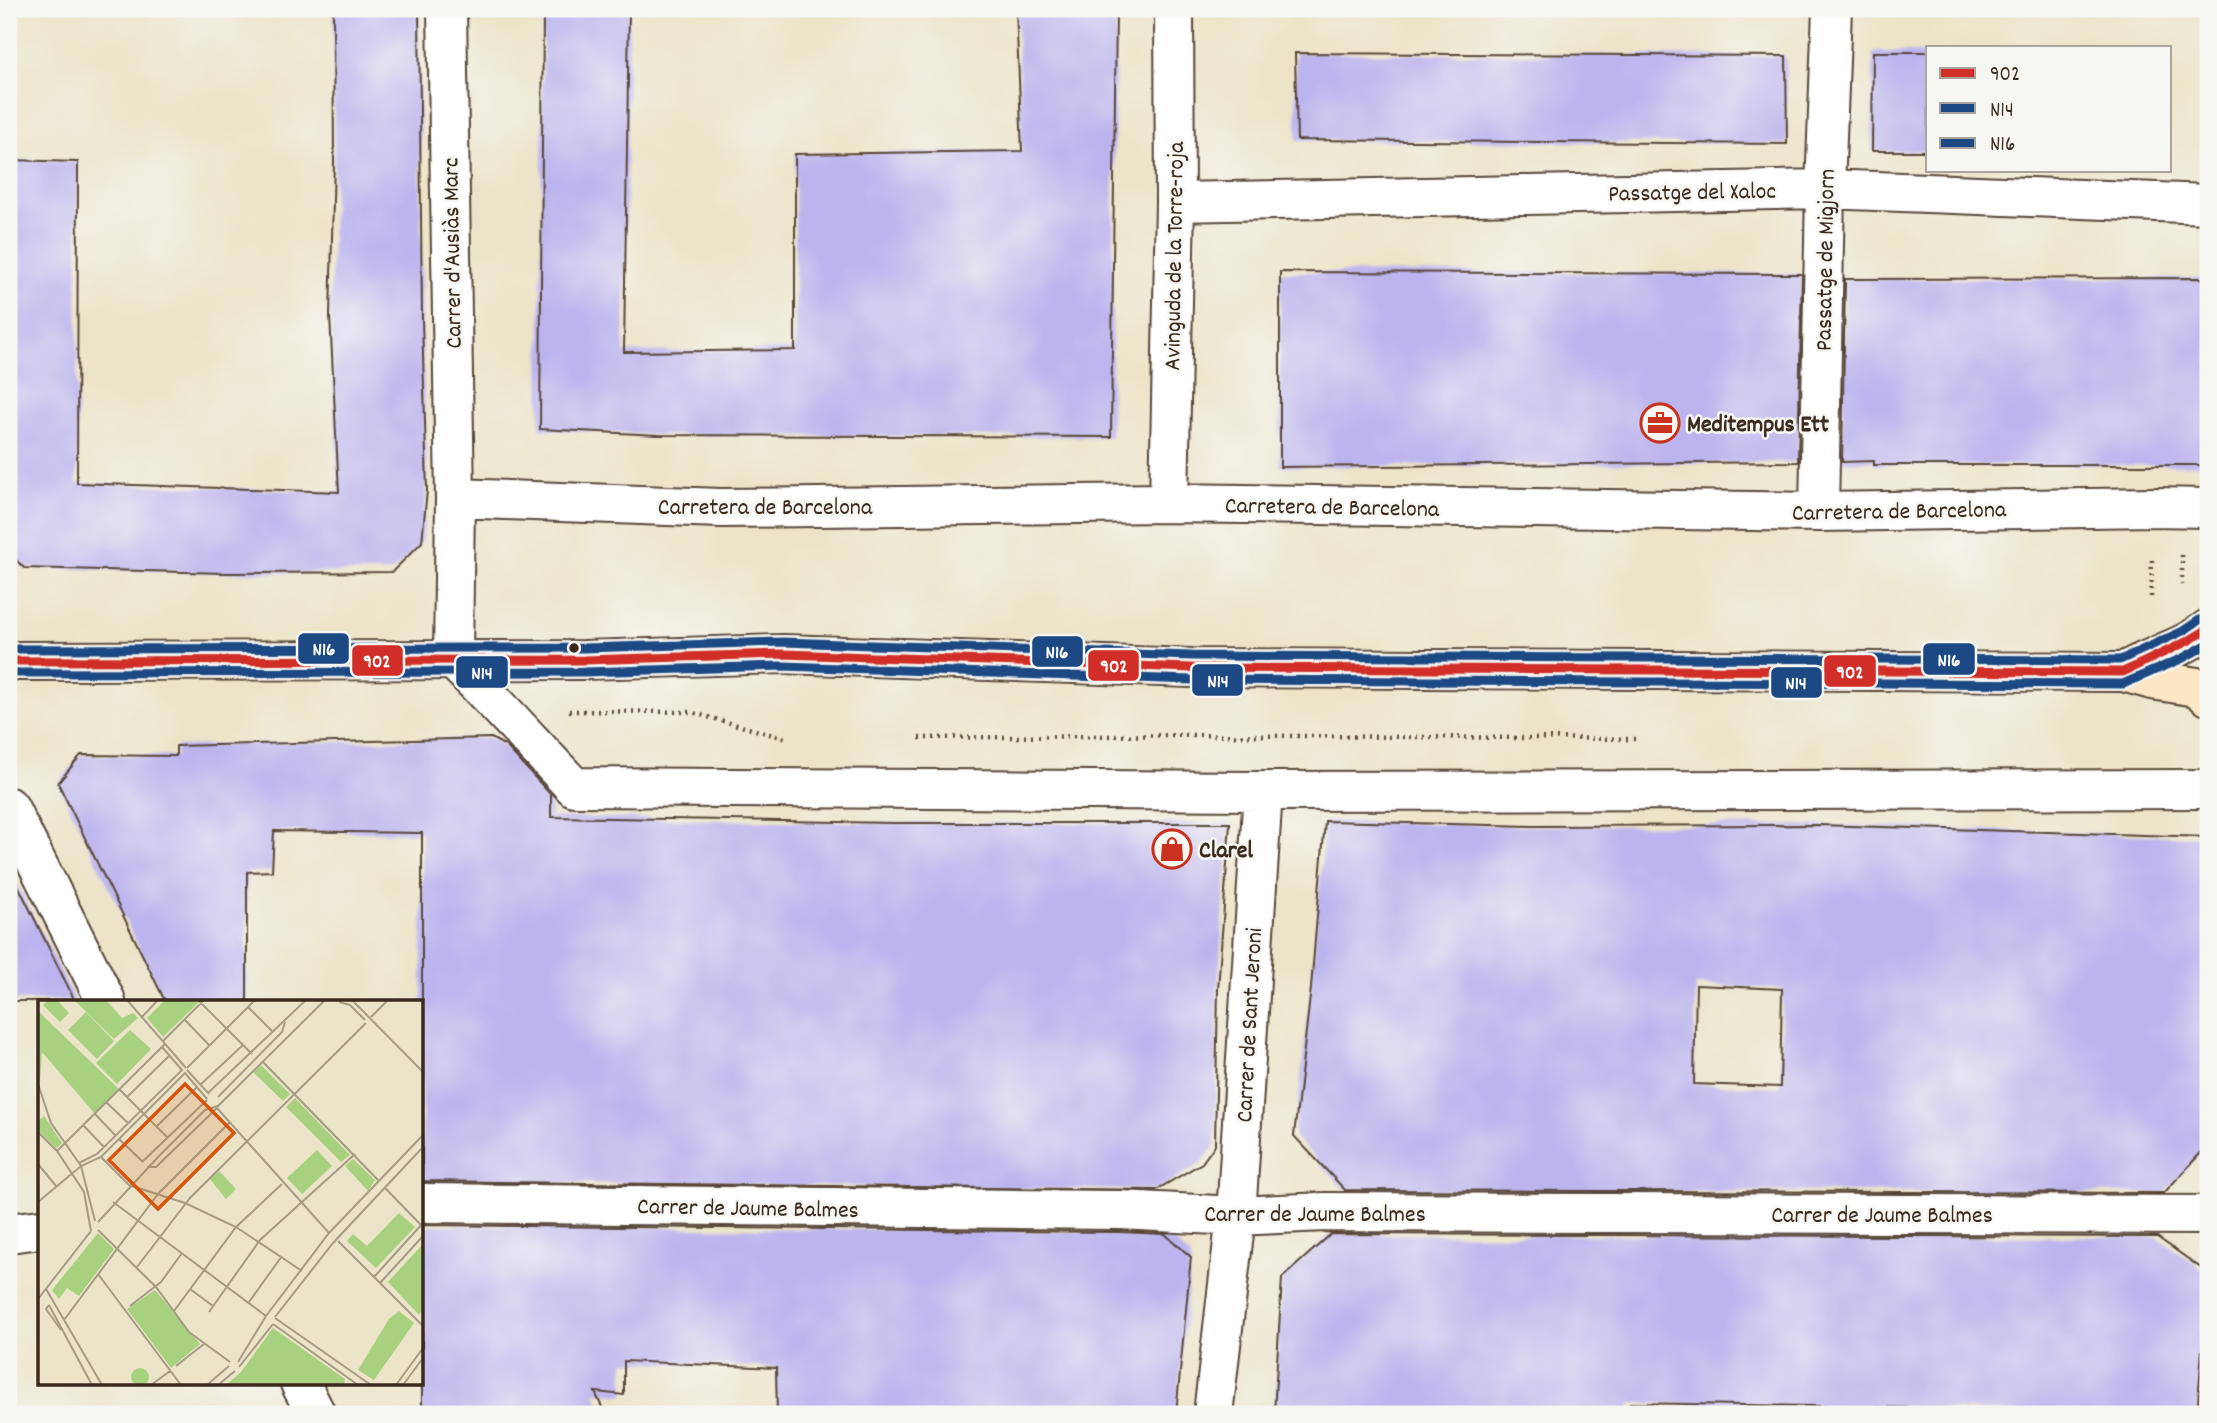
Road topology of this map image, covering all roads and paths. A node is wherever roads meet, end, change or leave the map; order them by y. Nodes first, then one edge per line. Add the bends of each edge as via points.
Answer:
1 (447, 9) edge
2 (1174, 9) edge
3 (1832, 9) edge
4 (1825, 189) junction
5 (1175, 202) junction
6 (2208, 204) edge
7 (455, 498) junction
8 (1169, 503) junction
9 (2208, 508) edge
10 (1819, 512) junction
11 (2152, 547) dead end
12 (2182, 547) dead end
13 (2182, 596) dead end
14 (2151, 597) dead end
15 (2208, 629) edge
16 (453, 660) junction
17 (9, 661) edge
18 (2123, 671) junction
19 (2208, 696) edge
20 (500, 705) junction
21 (915, 738) dead end
22 (1647, 739) dead end
23 (791, 740) dead end
24 (2208, 789) edge
25 (1263, 791) junction
26 (9, 807) edge
27 (106, 1000) edge
28 (424, 1203) edge
29 (2208, 1215) edge
30 (1237, 1216) junction
31 (38, 1229) edge
32 (9, 1233) edge
33 (301, 1384) edge
34 (316, 1414) edge
35 (1213, 1414) edge

1 - 7 street, Carrer d'Ausiàs Marc
2 - 5 street, Avinguda de la Torre-roja
3 - 4 street, Passatge de Migjorn
4 - 5 street, Passatge del Xaloc
4 - 6 street, Passatge del Xaloc
4 - 10 street, Passatge de Migjorn
5 - 8 street, Avinguda de la Torre-roja
7 - 8 street, Carretera de Barcelona via 721,508
7 - 16 street, Carrer d'Ausiàs Marc
8 - 10 street, Carretera de Barcelona
9 - 10 street, Carretera de Barcelona
11 - 14 path
12 - 13 path
15 - 18 street via 2194,640
16 - 17 street
16 - 18 street via 783,654 1179,668
16 - 20 street
18 - 19 street via 2197,687
20 - 23 path via 531,711 690,712
20 - 25 street via 574,787
21 - 22 path
24 - 25 street
25 - 30 street, Carrer de Sant Jeroni
26 - 27 street
28 - 30 street, Carrer de Jaume Balmes via 1120,1210
29 - 30 street, Carrer de Jaume Balmes via 1326,1212
30 - 35 street, Carrer de Sant Jeroni
31 - 32 street
33 - 34 street

